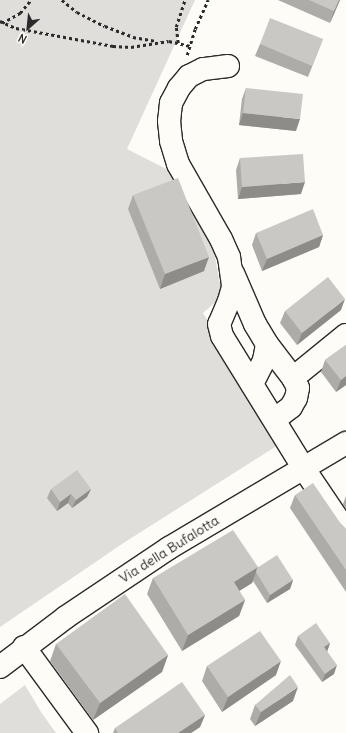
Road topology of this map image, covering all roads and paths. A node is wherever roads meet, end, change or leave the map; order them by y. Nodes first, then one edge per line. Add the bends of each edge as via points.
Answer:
1 (31, 0) edge
2 (62, 0) edge
3 (185, 0) edge
4 (208, 0) edge
5 (1, 22) edge
6 (158, 42) junction
7 (178, 43) junction
8 (190, 46) junction
9 (187, 58) dead end
10 (228, 66) dead end
11 (232, 270) junction
12 (346, 335) edge
13 (267, 344) junction
14 (293, 378) junction
15 (252, 384) junction
16 (274, 420) junction
17 (346, 443) edge
18 (304, 469) junction
19 (346, 531) edge
20 (24, 647) junction
21 (0, 667) edge
22 (87, 733) edge

1 - 5 path via 20,13
2 - 6 path via 77,12 105,26 133,37
3 - 7 path via 176,27
4 - 8 path
5 - 6 path via 16,28 113,46 131,47
6 - 7 path
7 - 8 path
8 - 9 path
10 - 11 street via 203,69 189,76 178,88 171,103 169,121 171,141 178,164 221,239
11 - 13 street via 255,324
11 - 15 street via 233,287 219,324 222,336
12 - 14 street
13 - 14 street
13 - 15 street via 264,360
14 - 16 street via 298,388 296,398 291,407
15 - 16 street
16 - 18 street
17 - 18 street, Via della Bufalotta
18 - 19 street
18 - 20 street, Via della Bufalotta via 169,548
20 - 21 street, Via della Bufalotta
20 - 22 street

